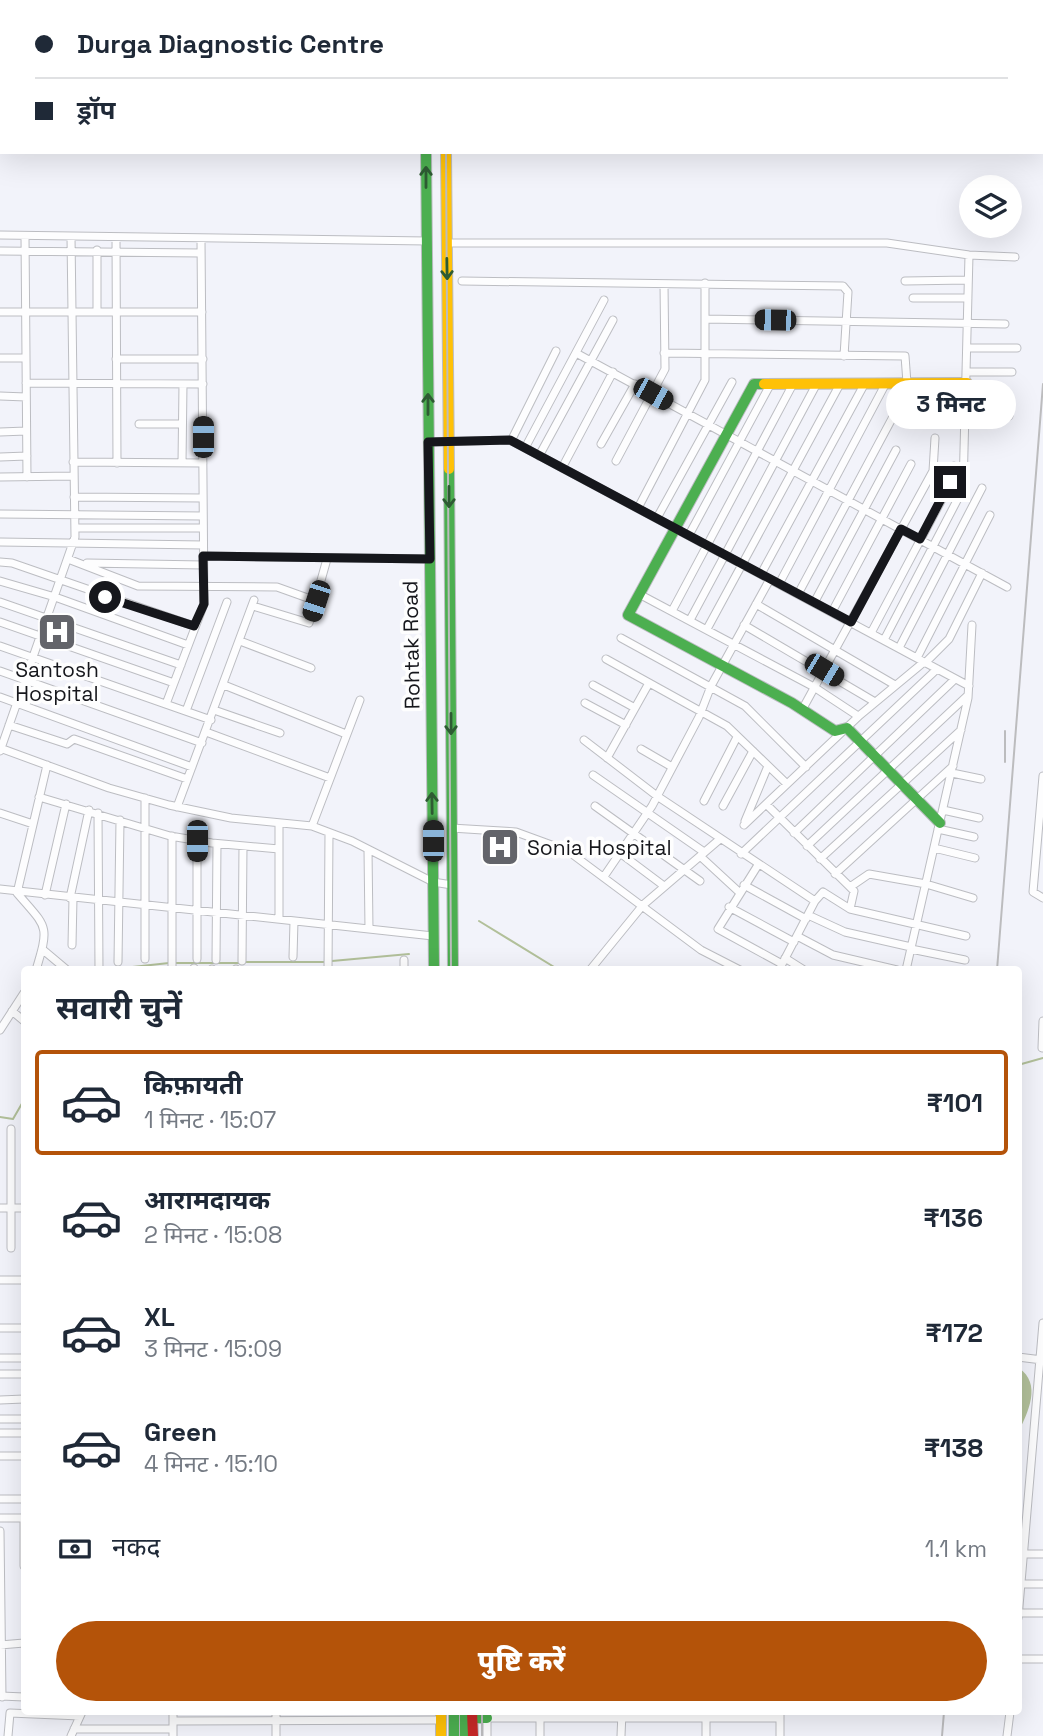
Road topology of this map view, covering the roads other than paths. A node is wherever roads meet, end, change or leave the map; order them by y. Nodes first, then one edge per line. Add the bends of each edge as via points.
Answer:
1 (426, 154) edge
2 (446, 154) edge
3 (0, 235) edge
4 (24, 236) junction
5 (71, 237) junction
6 (116, 238) junction
7 (201, 240) junction
8 (427, 241) junction
9 (447, 243) junction
10 (25, 250) junction
11 (71, 250) junction
12 (97, 250) junction
13 (116, 250) junction
14 (0, 251) edge
15 (201, 253) junction
16 (969, 256) junction
17 (1015, 257) dead end
18 (968, 280) junction
19 (463, 281) dead end
20 (905, 281) dead end
21 (705, 283) junction
22 (664, 284) junction
23 (913, 298) dead end
24 (968, 299) junction
25 (604, 300) dead end
26 (0, 312) edge
27 (26, 312) junction
28 (71, 312) junction
29 (97, 312) junction
30 (116, 312) junction
31 (202, 312) junction
32 (705, 319) junction
33 (613, 320) dead end
34 (845, 321) junction
35 (968, 323) junction
36 (1005, 324) dead end
37 (968, 348) junction
38 (1017, 348) dead end
39 (556, 351) dead end
40 (706, 352) junction
41 (576, 353) junction
42 (664, 353) junction
43 (844, 356) junction
44 (0, 358) edge
45 (26, 358) junction
46 (116, 359) junction
47 (203, 359) junction
48 (591, 361) junction
49 (612, 372) junction
50 (1012, 372) dead end
51 (967, 377) junction
52 (732, 382) dead end
53 (26, 383) junction
54 (71, 383) junction
55 (865, 383) junction
56 (886, 383) junction
57 (907, 383) junction
58 (116, 384) junction
59 (183, 384) junction
60 (203, 384) junction
61 (635, 384) junction
62 (793, 384) junction
63 (840, 384) junction
64 (770, 385) junction
65 (816, 385) junction
66 (653, 394) junction
67 (0, 397) edge
68 (26, 397) junction
69 (903, 398) dead end
70 (689, 414) junction
71 (1009, 416) dead end
72 (967, 418) junction
73 (904, 422) dead end
74 (183, 424) junction
75 (139, 425) dead end
76 (709, 425) junction
77 (26, 431) junction
78 (0, 432) edge
79 (726, 434) junction
80 (935, 438) dead end
81 (511, 441) junction
82 (428, 442) junction
83 (449, 442) junction
84 (741, 442) junction
85 (601, 444) dead end
86 (525, 449) junction
87 (896, 450) dead end
88 (757, 451) junction
89 (27, 456) junction
90 (539, 456) junction
91 (0, 457) edge
92 (616, 460) dead end
93 (774, 460) junction
94 (73, 462) junction
95 (117, 463) junction
96 (182, 463) junction
97 (203, 463) junction
98 (911, 464) dead end
99 (954, 466) dead end
100 (562, 468) junction
101 (792, 470) junction
102 (74, 476) junction
103 (0, 477) edge
104 (27, 477) junction
105 (810, 480) junction
106 (982, 488) dead end
107 (829, 490) junction
108 (74, 497) junction
109 (203, 498) junction
110 (846, 500) junction
111 (638, 508) junction
112 (864, 509) junction
113 (0, 514) edge
114 (990, 515) dead end
115 (75, 516) junction
116 (203, 516) junction
117 (657, 518) junction
118 (882, 519) junction
119 (75, 528) junction
120 (203, 528) junction
121 (675, 528) junction
122 (901, 529) junction
123 (689, 536) junction
124 (920, 539) junction
125 (0, 542) edge
126 (73, 542) junction
127 (203, 545) junction
128 (707, 545) junction
129 (935, 548) junction
130 (725, 555) junction
131 (948, 555) junction
132 (68, 559) junction
133 (327, 559) junction
134 (430, 559) junction
135 (203, 560) junction
136 (0, 562) edge
137 (79, 563) junction
138 (742, 564) junction
139 (965, 564) junction
140 (982, 573) junction
141 (761, 574) junction
142 (770, 579) junction
143 (0, 581) edge
144 (61, 582) junction
145 (779, 584) junction
146 (203, 585) junction
147 (1007, 587) dead end
148 (639, 594) junction
149 (798, 594) junction
150 (55, 597) junction
151 (227, 601) dead end
152 (316, 601) junction
153 (0, 602) edge
154 (814, 603) junction
155 (756, 604) junction
156 (672, 611) junction
157 (832, 612) junction
158 (48, 618) junction
159 (690, 620) junction
160 (0, 622) edge
161 (851, 622) junction
162 (744, 625) junction
163 (972, 625) dead end
164 (194, 626) junction
165 (707, 629) junction
166 (871, 633) junction
167 (41, 638) junction
168 (621, 638) dead end
169 (884, 640) junction
170 (240, 641) junction
171 (734, 643) junction
172 (188, 645) junction
173 (0, 646) edge
174 (899, 648) junction
175 (835, 651) junction
176 (34, 658) junction
177 (606, 659) dead end
178 (922, 661) junction
179 (181, 665) junction
180 (722, 665) junction
181 (311, 668) dead end
182 (937, 669) junction
183 (824, 670) junction
184 (0, 671) edge
185 (955, 679) junction
186 (25, 680) junction
187 (174, 683) junction
188 (649, 683) junction
189 (223, 685) junction
190 (593, 685) dead end
191 (895, 685) junction
192 (711, 686) junction
193 (968, 686) junction
194 (814, 687) junction
195 (968, 695) junction
196 (0, 697) edge
197 (360, 700) dead end
198 (876, 702) junction
199 (17, 703) junction
200 (585, 703) dead end
201 (166, 704) junction
202 (635, 708) junction
203 (699, 709) junction
204 (214, 710) junction
205 (802, 710) junction
206 (186, 711) junction
207 (858, 716) junction
208 (211, 720) junction
209 (9, 725) junction
210 (626, 725) junction
211 (847, 728) junction
212 (961, 730) junction
213 (206, 732) junction
214 (280, 733) dead end
215 (346, 734) junction
216 (737, 737) junction
217 (584, 740) dead end
218 (861, 742) junction
219 (202, 743) junction
220 (0, 749) edge
221 (641, 749) dead end
222 (753, 751) junction
223 (875, 756) junction
224 (607, 758) junction
225 (47, 765) junction
226 (768, 766) junction
227 (806, 766) junction
228 (192, 767) junction
229 (672, 767) junction
230 (953, 769) junction
231 (889, 770) junction
232 (593, 775) dead end
233 (1043, 776) edge
234 (330, 778) junction
235 (187, 779) junction
236 (981, 779) dead end
237 (902, 783) junction
238 (787, 784) junction
239 (657, 796) junction
240 (39, 797) junction
241 (145, 798) junction
242 (916, 798) junction
243 (704, 801) dead end
244 (66, 804) junction
245 (766, 804) junction
246 (595, 806) dead end
247 (723, 806) dead end
248 (177, 807) junction
249 (1042, 808) edge
250 (89, 810) junction
251 (943, 810) junction
252 (0, 813) edge
253 (98, 813) junction
254 (647, 813) junction
255 (979, 818) dead end
256 (780, 819) junction
257 (120, 820) junction
258 (279, 823) junction
259 (33, 824) junction
260 (312, 826) junction
261 (939, 826) junction
262 (145, 828) junction
263 (452, 828) junction
264 (329, 833) junction
265 (794, 833) junction
266 (633, 834) junction
267 (172, 836) junction
268 (974, 837) dead end
269 (720, 839) junction
270 (197, 841) junction
271 (217, 844) junction
272 (243, 846) junction
273 (807, 846) junction
274 (934, 848) junction
275 (279, 849) junction
276 (1041, 849) edge
277 (369, 850) junction
278 (620, 853) junction
279 (702, 854) junction
280 (741, 854) junction
281 (975, 858) dead end
282 (820, 859) junction
283 (758, 864) junction
284 (684, 869) junction
285 (835, 874) junction
286 (605, 875) junction
287 (700, 881) dead end
288 (433, 882) junction
289 (926, 884) junction
290 (452, 885) junction
291 (744, 885) junction
292 (664, 886) junction
293 (850, 887) junction
294 (0, 889) edge
295 (17, 892) junction
296 (739, 892) junction
297 (45, 895) junction
298 (72, 898) junction
299 (973, 898) dead end
300 (1043, 898) edge
301 (99, 901) junction
302 (815, 901) junction
303 (119, 903) junction
304 (643, 905) junction
305 (146, 906) junction
306 (729, 907) junction
307 (172, 909) junction
308 (850, 909) junction
309 (197, 911) junction
310 (218, 913) junction
311 (242, 916) junction
312 (807, 917) junction
313 (279, 919) junction
314 (294, 921) junction
315 (328, 924) junction
316 (916, 925) junction
317 (369, 929) junction
318 (433, 936) junction
319 (967, 936) dead end
320 (795, 939) junction
321 (72, 945) dead end
322 (911, 948) junction
323 (42, 949) junction
324 (293, 957) dead end
325 (145, 958) dead end
326 (197, 959) dead end
327 (216, 960) dead end
328 (404, 960) dead end
329 (965, 960) dead end
330 (242, 961) dead end
331 (118, 962) dead end
332 (782, 964) edge
333 (37, 966) edge
334 (62, 966) edge
335 (99, 966) edge
336 (172, 966) edge
337 (328, 966) edge
338 (404, 966) edge
339 (434, 966) edge
340 (453, 966) edge
341 (593, 966) edge
342 (732, 966) edge
343 (880, 966) edge
344 (907, 966) edge
345 (21, 998) edge
346 (12, 1011) junction
347 (21, 1018) edge
348 (1043, 1021) edge
349 (0, 1030) edge
350 (1042, 1048) edge
351 (11, 1129) dead end
352 (0, 1208) edge
353 (11, 1208) junction
354 (21, 1208) edge
355 (11, 1248) dead end
356 (0, 1280) edge
357 (21, 1280) edge
358 (1043, 1325) edge
359 (0, 1328) edge
360 (21, 1328) edge
361 (0, 1358) edge
362 (21, 1358) edge
363 (1022, 1358) edge
364 (1042, 1360) edge
365 (0, 1374) edge
366 (21, 1374) edge
367 (21, 1399) edge
368 (0, 1400) edge
369 (0, 1419) edge
370 (21, 1419) edge
371 (0, 1433) edge
372 (21, 1433) edge
373 (0, 1456) edge
374 (21, 1456) edge
375 (1032, 1459) junction
376 (1043, 1460) edge
377 (0, 1499) edge
378 (21, 1499) edge
379 (0, 1518) edge
380 (21, 1518) edge
381 (0, 1531) edge
382 (1024, 1554) junction
383 (1043, 1554) edge
384 (1, 1574) edge
385 (1022, 1584) joint
386 (1043, 1584) edge
387 (1, 1595) edge
388 (1043, 1613) edge
389 (1022, 1616) edge
390 (1, 1618) edge
391 (21, 1643) edge
392 (1, 1645) edge
393 (1022, 1659) edge
394 (1043, 1659) edge
395 (1, 1672) edge
396 (1, 1696) edge
397 (21, 1697) edge
398 (21, 1713) edge
399 (81, 1715) edge
400 (276, 1715) edge
401 (454, 1715) edge
402 (470, 1715) edge
403 (470, 1715) edge
404 (487, 1715) edge
405 (540, 1715) edge
406 (622, 1715) edge
407 (706, 1715) edge
408 (780, 1715) edge
409 (1010, 1715) edge
410 (441, 1716) edge
411 (4, 1721) edge
412 (276, 1721) junction
413 (173, 1729) edge
414 (73, 1733) edge
415 (8, 1736) edge
416 (276, 1736) edge
417 (441, 1736) edge
418 (454, 1736) edge
419 (465, 1736) edge
420 (473, 1736) edge
421 (487, 1736) edge
422 (540, 1736) edge
423 (621, 1736) edge
424 (706, 1736) edge
425 (780, 1736) edge
426 (1007, 1736) edge

8 -> 1 main road, Rohtak Road
2 - 9 main road, Rohtak Road
3 - 4 street
4 - 5 street
4 - 10 street
5 - 6 street
5 - 11 street
6 - 7 street
6 - 13 street
7 - 8 street
7 - 15 street
82 -> 8 main road, Rohtak Road
9 - 16 street via 887,243
9 -> 83 main road, Rohtak Road
10 - 11 street
10 - 14 street
10 - 27 street
11 - 12 street
11 - 28 street
12 - 13 street
12 - 29 street
13 - 15 street
13 - 30 street
15 - 31 street
16 - 17 street
16 - 18 street
18 - 20 street
18 - 24 street
19 - 22 street
21 - 22 street
21 - 32 street
21 - 34 street via 843,286 847,289
22 - 42 street
23 - 24 street
24 - 35 street
25 - 41 street
26 - 27 street
27 - 28 street
27 - 45 street
28 - 29 street
28 - 54 street
29 - 30 street
30 - 31 street
30 - 46 street
31 - 47 street
32 - 34 street
32 - 40 street
33 - 48 street
34 - 35 street
34 - 43 street
35 - 36 street
35 - 37 street
37 - 38 street
37 - 51 street
39 - 81 street
40 - 42 street
40 - 43 street
40 - 70 street via 705,380
41 - 48 street
41 - 86 street
42 - 66 street via 664,372
43 - 57 street via 906,357
44 - 45 street
45 - 53 street
46 - 47 street
46 - 58 street
47 - 60 street
48 - 49 street
48 - 90 street
49 - 61 street
49 - 100 street
50 - 51 street
51 - 57 main road
51 - 72 street
52 - 76 street
53 - 54 street
53 - 68 street
54 - 58 street
54 - 94 street
55 - 56 main road
55 - 63 main road
55 - 105 street
56 - 57 main road
56 - 107 street
58 - 59 street
58 - 95 street
59 - 60 street
59 - 74 street
60 - 97 street
61 - 66 street
61 - 85 street
62 - 64 main road
62 - 65 main road
62 - 88 street
63 - 65 main road
63 - 101 street
64 - 79 main road via 753,385
64 - 84 street
65 - 93 street
66 - 70 street
66 - 92 street
67 - 68 street
68 - 77 street
69 - 110 street
70 - 76 street
70 - 111 street
71 - 72 street
72 - 73 street
72 - 129 street via 963,489
74 - 75 street
74 - 96 street
76 - 79 street
76 - 117 street
77 - 78 street
77 - 89 street
79 - 84 street
79 - 121 main road
80 - 122 street via 933,471
81 - 83 street
81 - 86 street
82 - 83 street
82 - 134 main road, Rohtak Road
83 -> 263 main road, Rohtak Road
84 - 88 street
84 - 123 street
86 - 90 street
87 - 112 street
88 - 93 street
88 - 128 street
89 - 91 street
89 - 104 street
90 - 100 street
93 - 101 street
93 - 130 street
94 - 95 street
94 - 102 street
95 - 96 street
96 - 97 street
97 - 109 street
98 - 118 street
99 - 124 street via 948,488
100 - 111 street
101 - 105 street
101 - 138 street
102 - 104 street
102 - 108 street
103 - 104 street
105 - 107 street
105 - 141 street
106 - 131 street
107 - 110 street
107 - 145 street
108 - 109 street
108 - 115 street
109 - 116 street
110 - 112 street
110 - 149 street
111 - 117 street
112 - 118 street
112 - 154 street
113 - 115 street
114 - 139 street
115 - 116 street
115 - 119 street
116 - 120 street
117 - 121 street
118 - 122 street
118 - 157 street
119 - 120 street
119 - 126 street
120 - 127 street
121 - 123 street
121 - 148 main road
122 - 124 street
122 - 161 street
123 - 128 street
124 - 129 street
124 - 166 street
125 - 126 street
126 - 127 street
126 - 132 street
127 - 135 street
128 - 130 street
128 - 156 street
129 - 131 street
129 - 169 street
130 - 138 street
130 - 159 street
131 - 139 street
131 - 174 street
132 - 137 street
132 - 144 street
133 - 134 street
133 - 135 street
133 - 152 street
288 -> 134 main road, Rohtak Road
135 - 137 street
135 - 146 street
136 - 144 street
137 - 146 street via 138,586
138 - 141 street
138 - 165 street
139 - 140 street
139 - 178 street
140 - 147 street
140 - 178 street via 949,639
141 - 142 street
142 - 145 street
142 - 155 street
143 - 150 street
144 - 150 street
144 - 164 street
145 - 149 street
146 - 152 street via 277,587
146 - 164 street via 204,604
148 - 156 street
148 - 180 main road via 629,616
149 - 154 street
150 - 158 street
150 - 172 street
151 - 206 street
152 - 170 street via 308,624 254,603
153 - 158 street
154 - 157 street
155 - 162 street
155 - 175 street
156 - 159 street
157 - 161 street
158 - 167 street
158 - 179 street
159 - 165 street
160 - 167 street
161 - 166 street
161 - 175 street
162 - 171 street
162 - 183 street
163 - 193 street
164 - 172 street
165 - 171 street
166 - 169 street
167 - 176 street
167 - 187 street
168 - 192 street
169 - 174 street
170 - 181 street
170 - 189 street
171 - 180 street
171 - 194 street
172 - 179 street
173 - 176 street
174 - 178 street
175 - 183 street
175 - 191 street
176 - 186 street
176 - 201 street
177 - 188 street
178 - 182 street
178 - 191 street
179 - 187 street
180 - 192 street
180 - 205 main road
182 - 185 street
182 - 218 street
183 - 194 street
183 - 198 street
184 - 186 street
185 - 193 street
185 - 223 street
186 - 199 street
186 - 219 street
187 - 201 street
188 - 202 street
188 - 203 street
189 - 204 street
189 - 215 street
190 - 202 street
191 - 198 street
192 - 203 street
192 - 227 street via 745,706
193 - 195 street
194 - 205 street
194 - 207 street
195 - 212 street
195 - 231 street
196 - 199 street
197 - 215 street
198 - 207 street
199 - 209 street
199 - 228 street
200 - 210 street
201 - 206 street
202 - 210 street
203 - 216 street
203 - 229 street
204 - 208 street
204 - 214 street
205 - 211 main road via 835,731
206 - 208 street
207 - 211 street
208 - 213 street
209 - 220 street
209 - 235 street via 67,744 74,739
210 - 224 street
211 - 218 main road
211 - 227 street
212 - 230 street
212 - 237 street
213 - 219 street
213 - 234 street
215 - 234 street
216 - 222 street
216 - 243 street
217 - 224 street
218 - 223 main road
218 - 256 street
219 - 228 street
220 - 225 street
221 - 229 street
222 - 226 street
222 - 247 street
223 - 231 main road
223 - 265 street
224 - 239 street
225 - 240 street
225 - 241 street
226 - 238 street
226 - 245 street via 744,825
227 - 238 street
228 - 235 street
229 - 239 street
230 - 236 street
230 - 242 street
230 - 251 street
231 - 237 main road
231 - 273 street
232 - 254 street
233 - 249 street
234 - 260 street
235 - 248 street
237 - 242 main road
237 - 282 street
238 - 245 street
239 - 254 street
239 - 269 street
240 - 244 street
240 - 259 street
241 - 248 street
241 - 262 street
242 - 261 main road
242 - 285 street
244 - 250 street
244 - 297 street
245 - 256 street
246 - 266 street
248 - 258 street
249 - 276 street
250 - 253 street
250 - 298 street
251 - 255 street
251 - 261 street
252 - 259 street
253 - 257 street
253 - 301 street
254 - 266 street
254 - 279 street
256 - 265 street
256 - 280 street
257 - 262 street
257 - 303 street
258 - 260 street
258 - 275 street
259 - 295 street
260 - 264 street
261 - 268 street
261 - 274 street
262 - 267 street
262 - 305 street
263 - 286 street via 516,832 568,851
263 - 290 main road, Rohtak Road
264 - 277 street
264 - 315 street
265 - 273 street
266 - 278 street
266 - 284 street
267 - 270 street
267 - 307 street
269 - 279 street
269 - 280 street
270 - 271 street
270 - 309 street
271 - 272 street
271 - 310 street
272 - 275 street
272 - 311 street
273 - 282 street
274 - 281 street
274 - 289 street
275 - 313 street
276 - 300 street via 1033,892
277 - 288 street
277 - 317 street
278 - 286 street
278 - 292 street
279 - 284 street
279 - 296 street
280 - 283 street
282 - 285 street
283 - 291 street
283 - 302 street
284 - 287 street
284 - 292 street
285 - 293 street
286 - 304 street
288 - 290 street
288 - 318 main road, Rohtak Road
289 - 293 street via 867,874
289 - 299 street
289 - 316 street
290 - 340 main road, Rohtak Road
291 - 296 street
291 - 312 street
292 - 304 street
293 - 308 street via 854,891
294 - 295 street
295 - 297 street
295 - 323 street via 45,927
296 - 306 street
297 - 298 street
298 - 301 street
298 - 321 street
301 - 303 street
301 - 335 street
302 - 308 street via 826,893
302 - 312 street
303 - 305 street
303 - 331 street
304 - 341 street
304 - 342 street via 701,950
305 - 307 street
305 - 325 street
306 - 320 street
306 - 332 street via 718,929
307 - 309 street
307 - 336 street
308 - 316 street
309 - 310 street
309 - 326 street
310 - 311 street
310 - 327 street
311 - 313 street
311 - 330 street
312 - 320 street
312 - 322 street via 845,932
313 - 314 street
314 - 315 street
314 - 324 street
315 - 317 street
315 - 337 street
316 - 319 street
316 - 322 street
317 - 318 street
318 - 339 main road, Rohtak Road
320 - 332 street
320 - 343 street via 833,955
322 - 329 street
322 - 344 street
323 - 333 street
323 - 334 street
328 - 338 street
345 - 346 street
346 - 347 street
346 - 349 street
348 - 350 street
351 - 353 street
352 - 353 street
353 - 354 street
353 - 355 street
356 - 357 street
358 - 364 street
359 - 360 street
361 - 362 street
363 - 364 street
364 - 375 street
365 - 366 street
367 - 368 street
369 - 370 street
371 - 372 street
373 - 374 street
375 - 376 street
375 - 382 street
377 - 378 street
379 - 380 street
381 - 384 street
382 - 383 street
382 - 385 street
384 - 387 street
385 - 386 street
387 - 390 street
388 - 389 street
390 - 392 street
391 - 392 street
392 - 395 street
393 - 394 street
395 - 396 street
396 - 397 street
398 - 411 street via 8,1713
399 - 414 street
400 - 412 street
401 - 418 main road
402 - 419 main road
403 - 420 main road
404 - 421 street
405 - 422 street
406 - 423 street
407 - 408 street
407 - 424 street
408 - 425 street
409 - 426 street
410 - 412 street
410 - 417 main road
411 - 415 street
412 - 413 street
412 - 416 street
413 - 414 street

